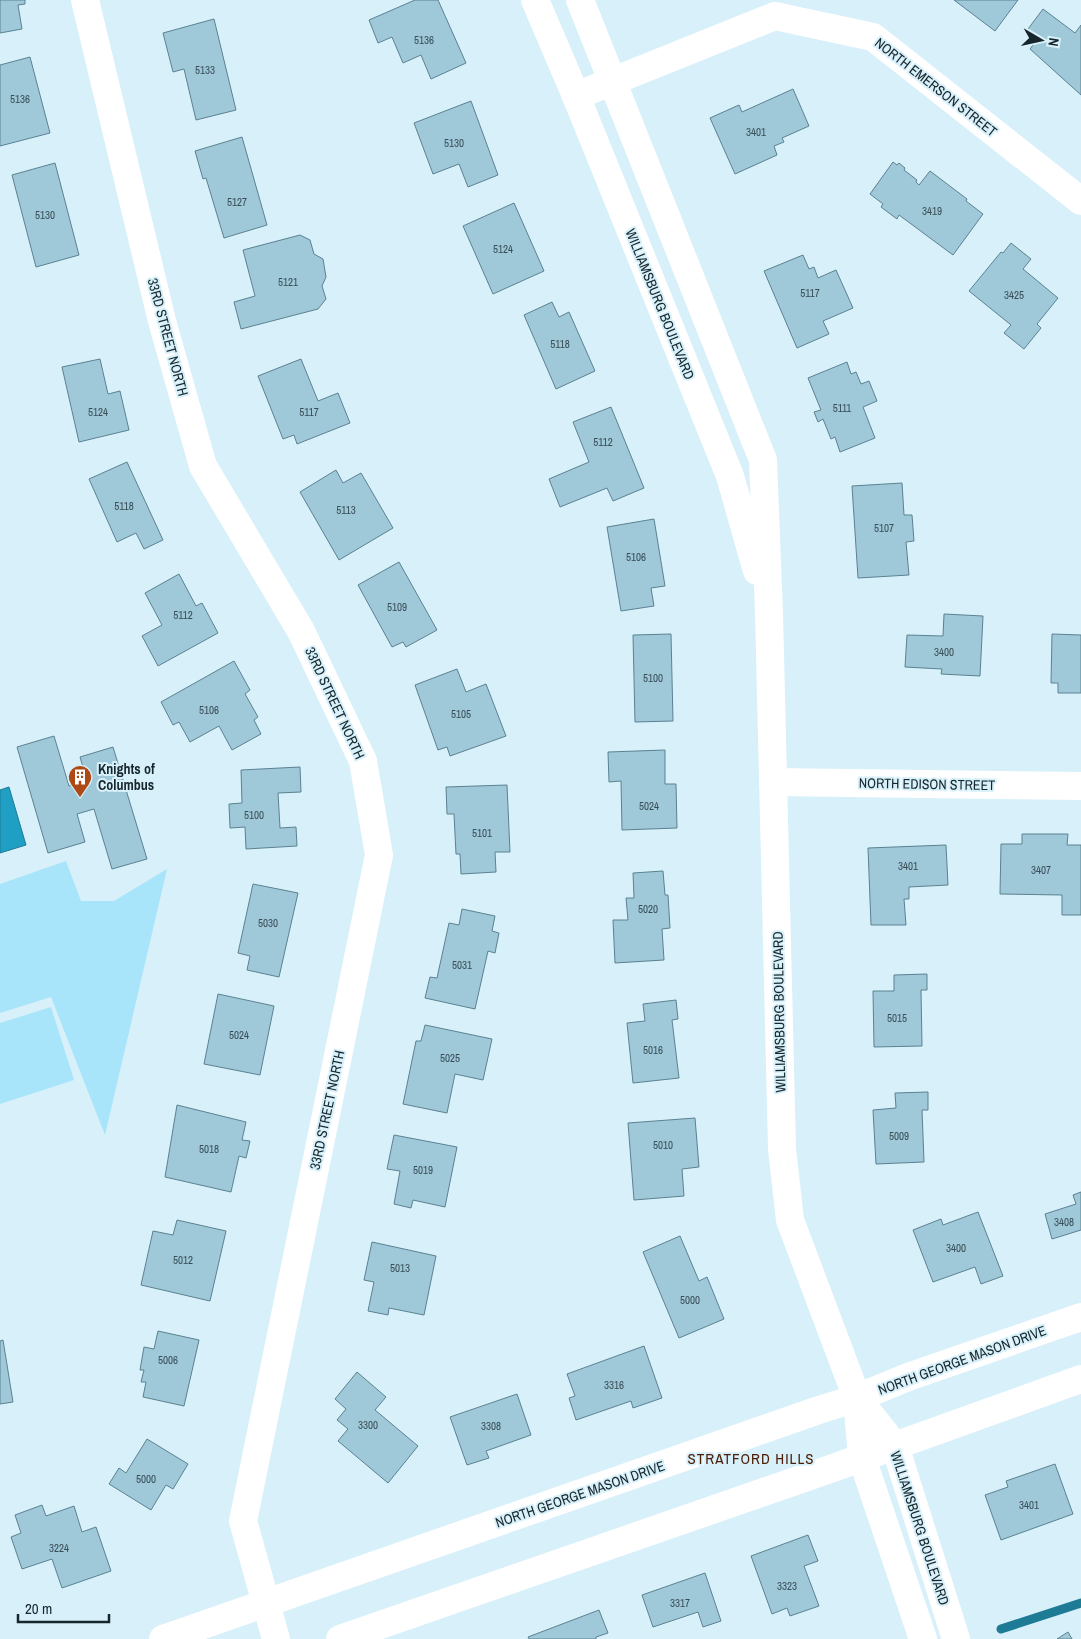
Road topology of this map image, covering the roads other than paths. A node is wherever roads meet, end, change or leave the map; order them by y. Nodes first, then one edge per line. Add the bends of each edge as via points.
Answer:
1 (85, 0) edge
2 (535, 0) edge
3 (580, 0) edge
4 (612, 82) junction
5 (576, 96) junction
6 (1081, 201) edge
7 (769, 613) junction
8 (774, 782) junction
9 (1081, 786) edge
10 (1081, 1317) edge
11 (1081, 1379) edge
12 (857, 1398) junction
13 (895, 1446) junction
14 (862, 1458) junction
15 (266, 1604) junction
16 (163, 1639) edge
17 (276, 1639) edge
18 (340, 1639) edge
19 (923, 1639) edge
20 (956, 1639) edge

1 - 15 street, 33RD STREET NORTH via 162,321 203,466 301,631 363,761 379,855 243,1520
2 - 5 street, WILLIAMSBURG BOULEVARD
3 - 4 street, WILLIAMSBURG BOULEVARD
4 - 5 street, NORTH EMERSON STREET
4 - 6 street, NORTH EMERSON STREET via 775,16 872,37
4 - 7 street, WILLIAMSBURG BOULEVARD via 763,460
5 - 7 street, WILLIAMSBURG BOULEVARD via 730,476
7 - 8 street, WILLIAMSBURG BOULEVARD
8 - 9 street, NORTH EDISON STREET
8 - 12 street, WILLIAMSBURG BOULEVARD via 782,1149 790,1220
10 - 12 street, NORTH GEORGE MASON DRIVE
11 - 13 street
12 - 13 street, WILLIAMSBURG BOULEVARD
12 - 14 street, WILLIAMSBURG BOULEVARD
12 - 15 street, NORTH GEORGE MASON DRIVE
13 - 14 street
13 - 20 street, WILLIAMSBURG BOULEVARD
14 - 18 street
14 - 19 street, WILLIAMSBURG BOULEVARD
15 - 16 street, NORTH GEORGE MASON DRIVE
15 - 17 street, 33RD STREET NORTH

